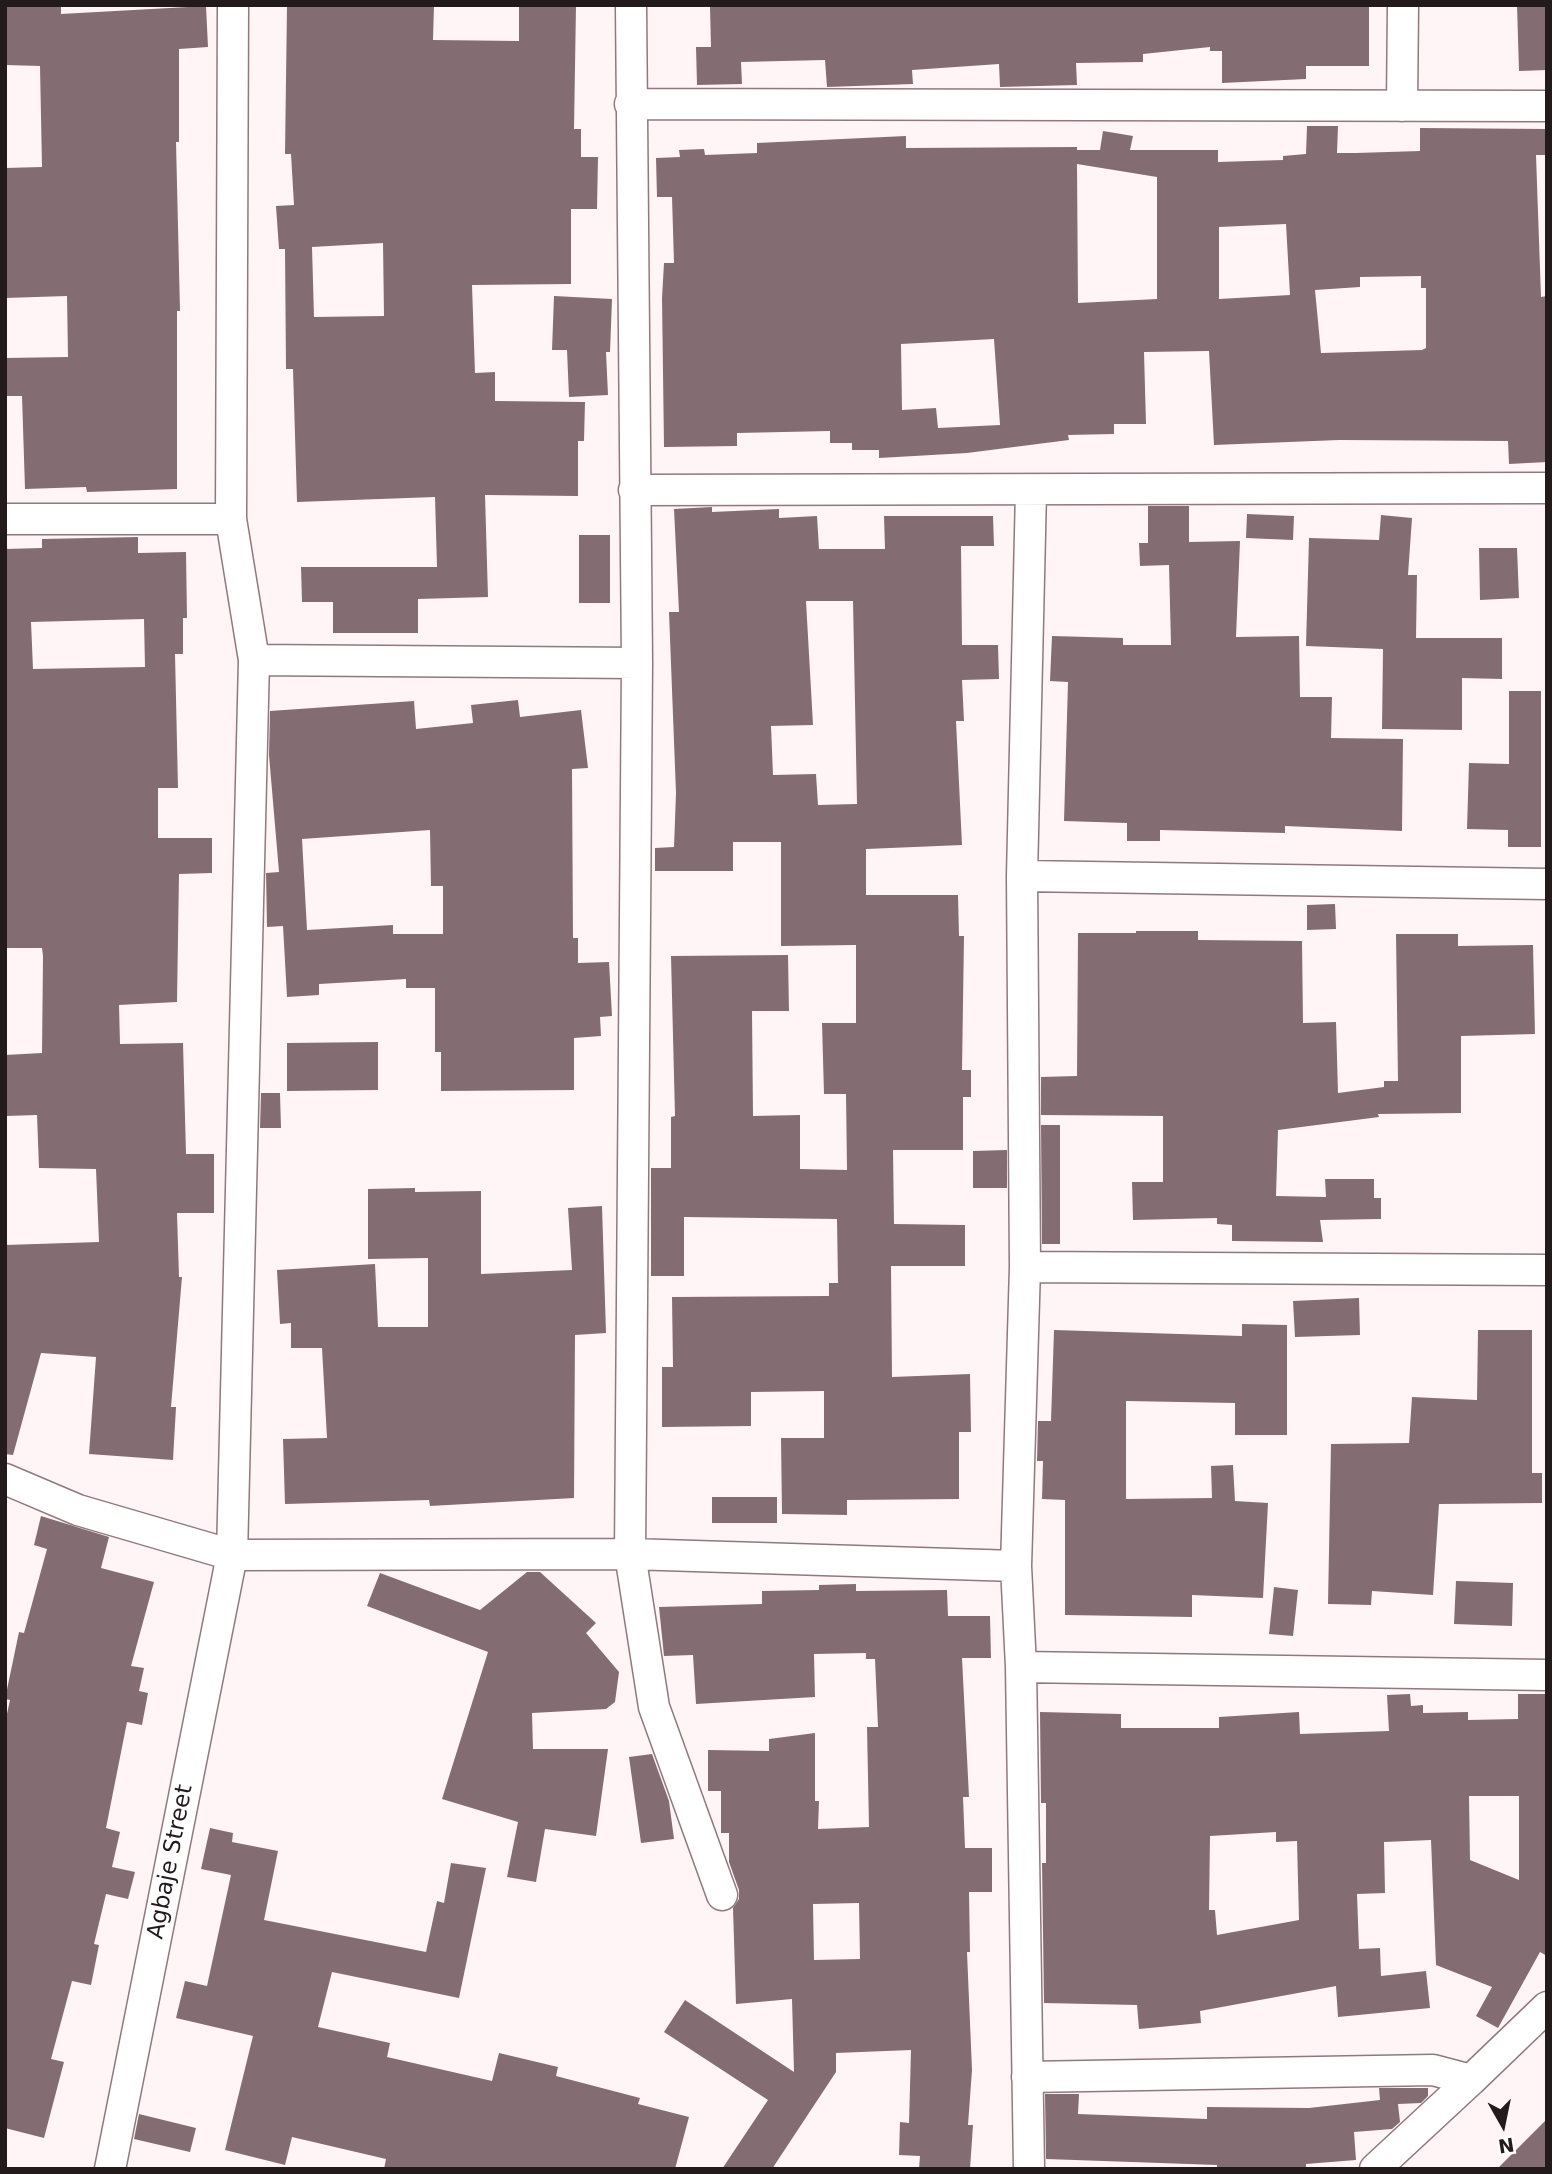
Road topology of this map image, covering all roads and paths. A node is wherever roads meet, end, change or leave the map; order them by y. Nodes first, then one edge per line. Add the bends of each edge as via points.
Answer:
1 (233, 5) edge
2 (631, 5) edge
3 (1403, 5) edge
4 (630, 104) junction
5 (1547, 106) edge
6 (1402, 107) junction
7 (1547, 488) edge
8 (634, 490) junction
9 (1031, 491) junction
10 (5, 519) edge
11 (231, 519) junction
12 (254, 660) junction
13 (637, 663) junction
14 (1022, 876) junction
15 (1547, 884) edge
16 (1025, 1267) junction
17 (1547, 1270) edge
18 (5, 1479) edge
19 (630, 1554) junction
20 (232, 1555) junction
21 (1016, 1566) junction
22 (1021, 1667) junction
23 (1547, 1675) edge
24 (722, 1895) dead end
25 (1547, 2007) edge
26 (1027, 2077) junction
27 (1471, 2080) junction
28 (113, 2168) edge
29 (1029, 2169) edge
30 (1375, 2169) edge

1 - 11 street, Agbaje Street
2 - 4 street
3 - 6 street
4 - 6 street
4 - 8 street
5 - 6 street
7 - 9 street
8 - 9 street
8 - 13 street
9 - 14 street
10 - 11 street
11 - 12 street, Agbaje Street
12 - 13 street
12 - 20 street, Agbaje Street
13 - 19 street
14 - 15 street
14 - 16 street
16 - 17 street
16 - 21 street
18 - 20 street via 78,1510
19 - 20 street
19 - 21 street
19 - 24 street via 654,1707
20 - 28 street, Agbaje Street
21 - 22 street
22 - 23 street
22 - 26 street
25 - 27 street
26 - 27 street via 1433,2070
26 - 29 street
27 - 30 street

